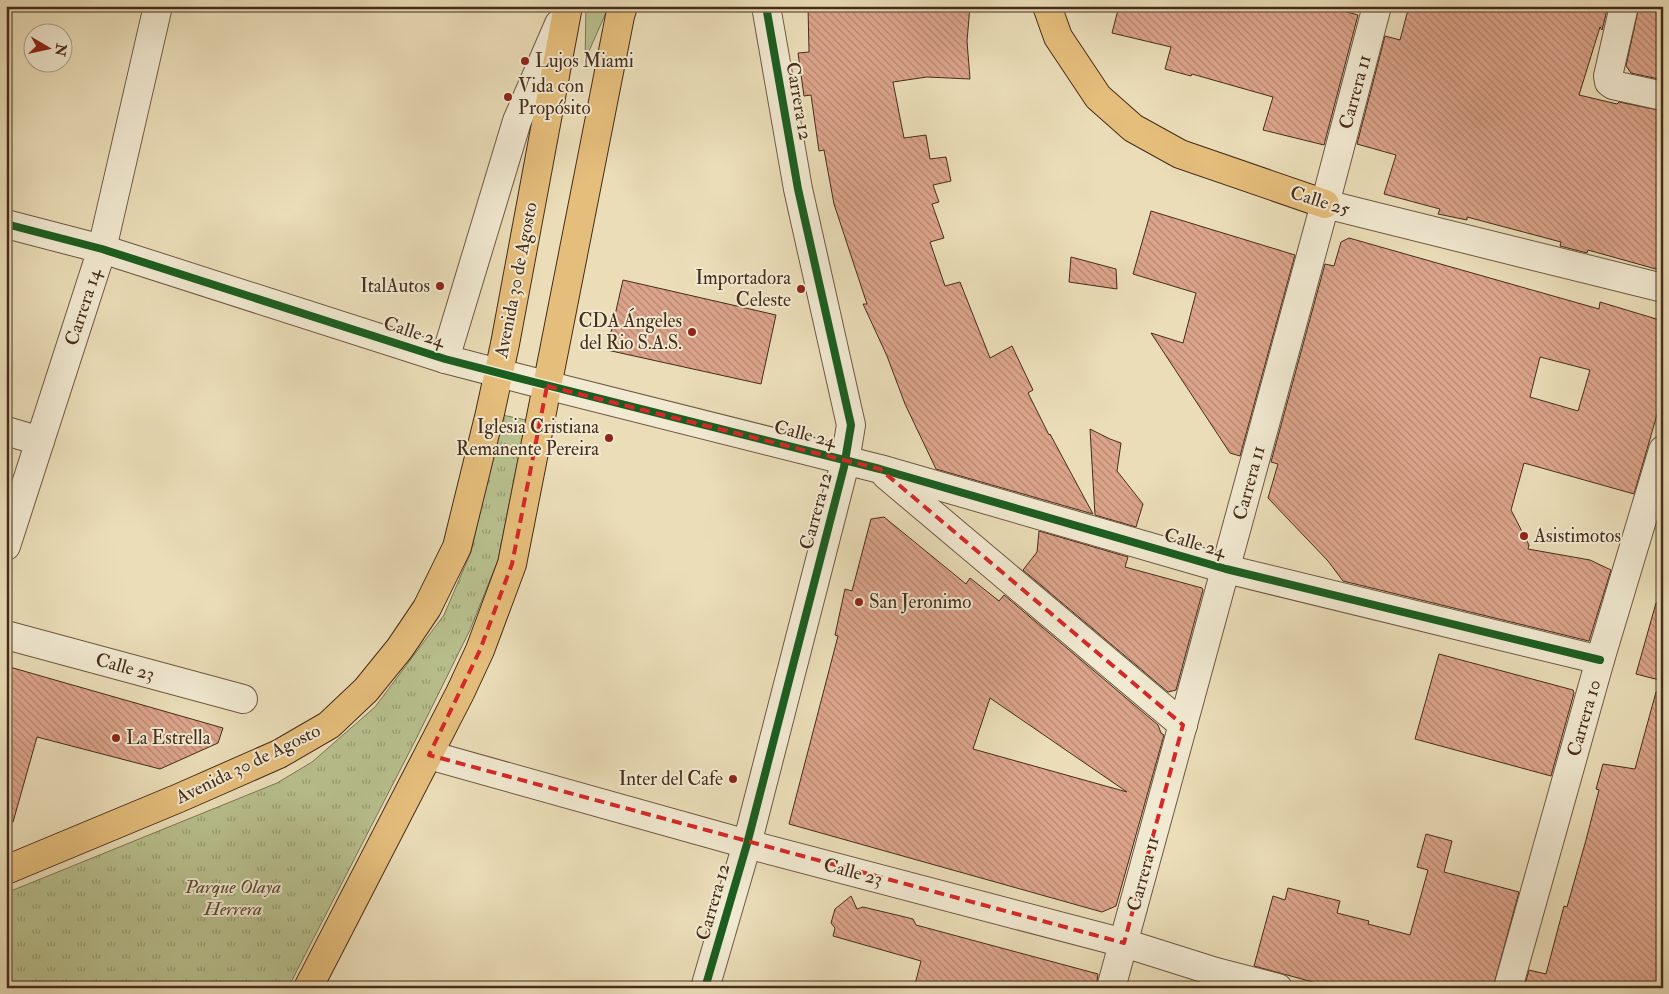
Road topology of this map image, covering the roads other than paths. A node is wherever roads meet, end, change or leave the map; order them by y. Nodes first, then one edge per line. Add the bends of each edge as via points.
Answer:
1 (158, 6) edge
2 (567, 6) edge
3 (624, 6) edge
4 (766, 6) edge
5 (1046, 6) edge
6 (1377, 6) edge
7 (1624, 6) edge
8 (1663, 96) edge
9 (1325, 204) junction
10 (6, 224) edge
11 (102, 249) junction
12 (1663, 288) edge
13 (445, 359) junction
14 (498, 372) junction
15 (547, 386) junction
16 (6, 431) edge
17 (40, 441) junction
18 (1663, 450) edge
19 (845, 460) junction
20 (880, 469) junction
21 (6, 546) edge
22 (1226, 569) junction
23 (6, 635) edge
24 (1600, 660) junction
25 (243, 699) dead end
26 (1183, 725) junction
27 (428, 755) junction
28 (747, 844) junction
29 (6, 870) edge
30 (1124, 943) junction
31 (1218, 980) edge
32 (308, 988) edge
33 (705, 988) edge
34 (1111, 988) edge
35 (1278, 988) edge
36 (1508, 988) edge

1 - 11 street, Carrera 14
2 - 13 street via 517,121
2 - 14 main road, Avenida 30 de Agosto
3 - 15 main road
4 - 19 street, Carrera 12 via 798,189 851,425
5 - 9 main road, Calle 25 via 1058,37 1098,97 1133,128 1180,154
6 - 9 street, Carrera 11
7 - 8 street via 1609,82
9 - 12 street, Calle 25
9 - 22 street, Carrera 11
10 - 11 street, Calle 24
11 - 13 street, Calle 24
11 - 17 street, Carrera 14
13 - 14 street, Calle 24
14 - 15 street, Calle 24
14 - 29 main road, Avenida 30 de Agosto via 457,547 426,608 400,648 366,690 329,725 279,754
15 - 19 street, Calle 24
15 - 27 main road via 512,564 480,650
16 - 17 street
17 - 21 street, Carrera 14
18 - 24 street, Carrera 10
19 - 20 street, Calle 24
19 - 28 street, Carrera 12
20 - 22 street, Calle 24
20 - 26 street
22 - 24 street, Calle 24
22 - 26 street, Carrera 11
23 - 25 street, Calle 23
24 - 36 street, Carrera 10
26 - 30 street, Carrera 11
27 - 28 street, Calle 23
27 - 32 main road
28 - 30 street, Calle 23
28 - 33 street, Carrera 12
30 - 31 street, Calle 23
30 - 34 street, Carrera 11
31 - 35 street, Calle 23

